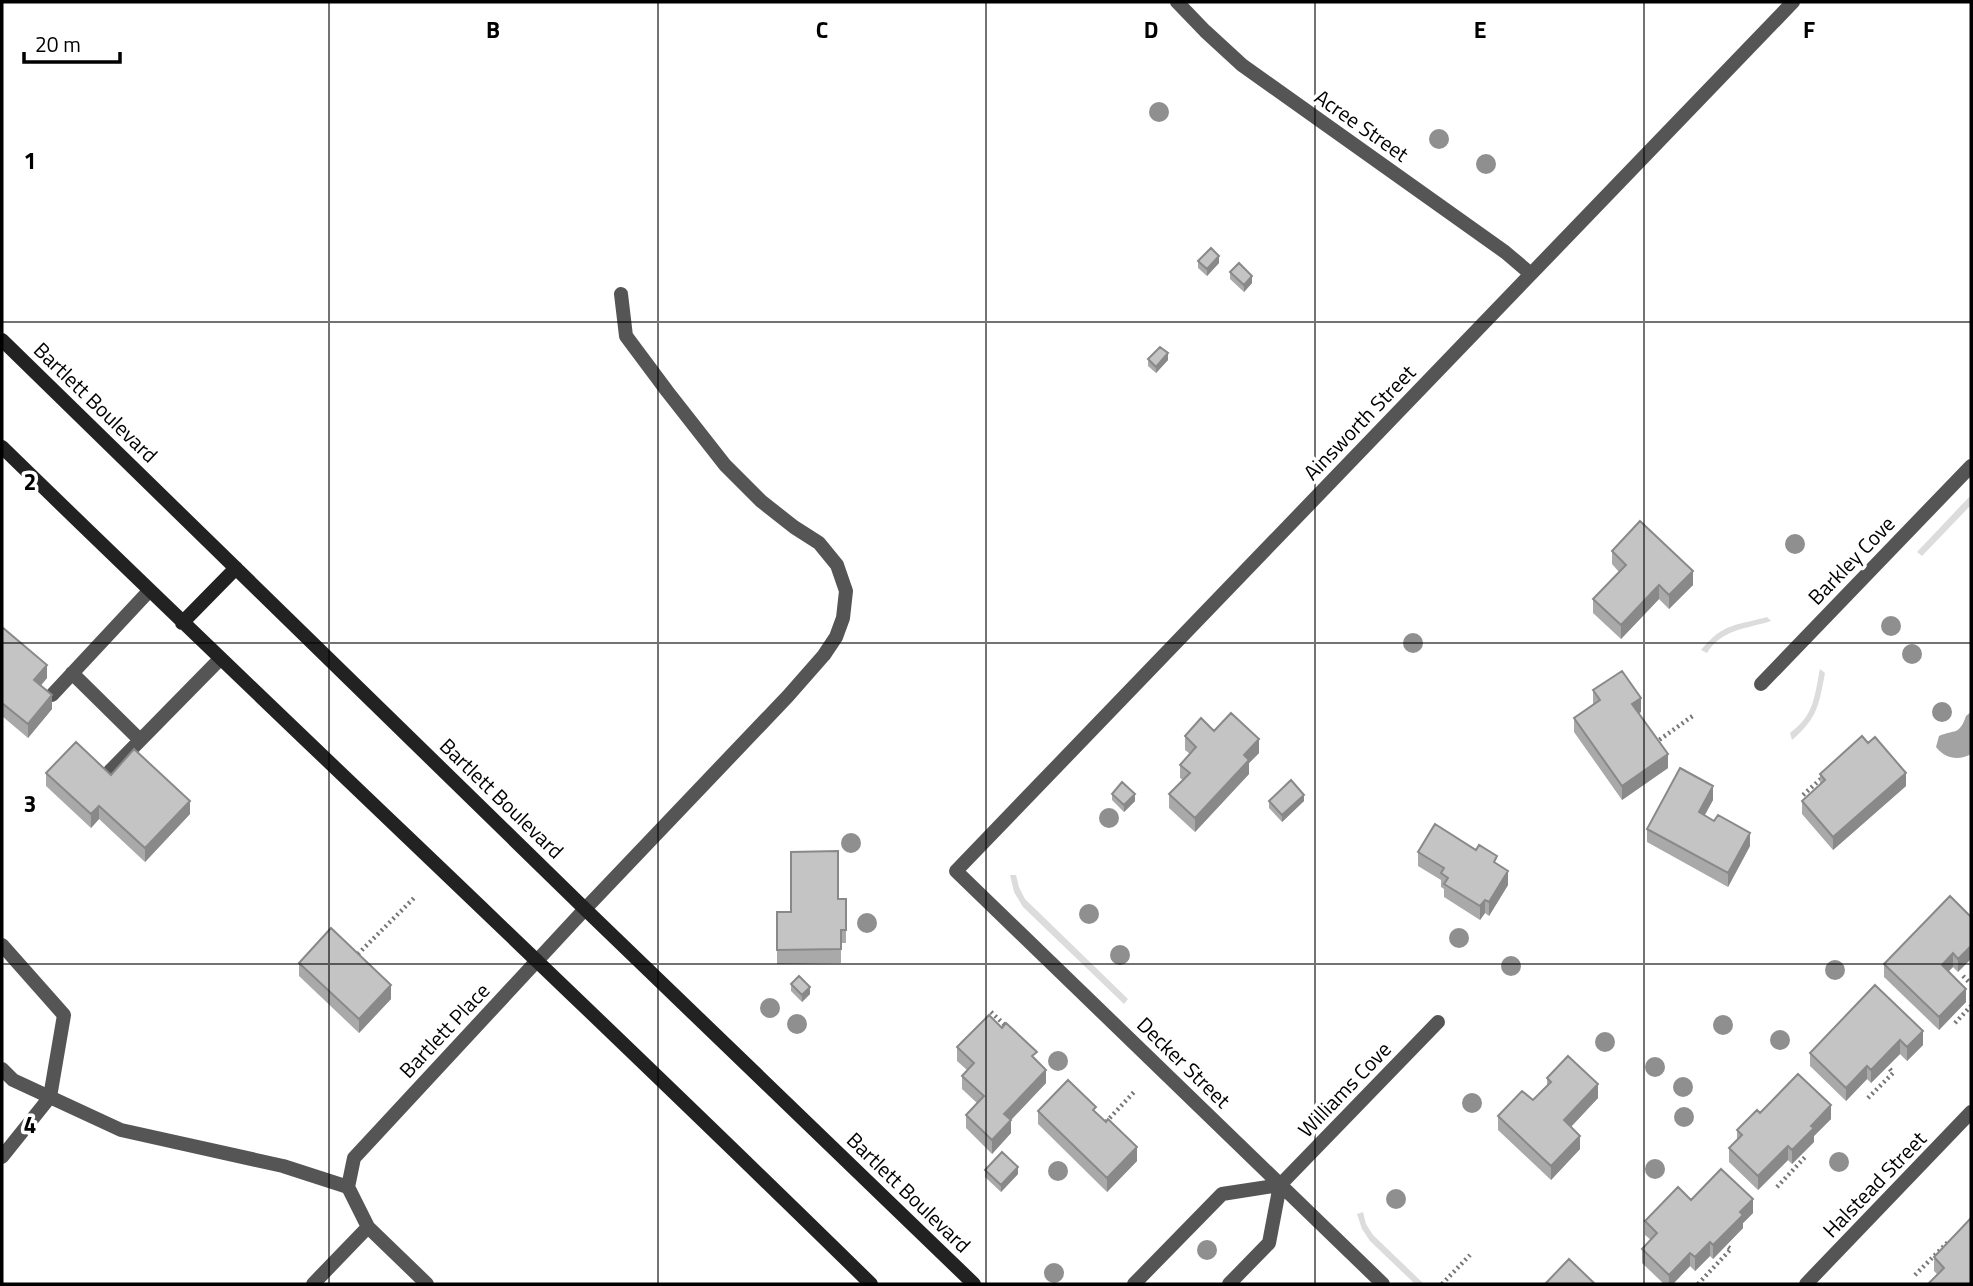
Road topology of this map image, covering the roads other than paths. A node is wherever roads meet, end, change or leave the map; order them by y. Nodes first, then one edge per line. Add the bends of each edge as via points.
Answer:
1 (1177, 2) edge
2 (1793, 2) edge
3 (1531, 274) junction
4 (621, 294) dead end
5 (2, 340) edge
6 (2, 447) edge
7 (1971, 466) edge
8 (236, 568) junction
9 (149, 591) junction
10 (183, 623) junction
11 (220, 659) junction
12 (72, 673) junction
13 (1761, 684) dead end
14 (52, 695) edge
15 (140, 740) junction
16 (110, 771) edge
17 (956, 871) joint
18 (585, 909) junction
19 (2, 945) edge
20 (537, 961) junction
21 (1438, 1022) dead end
22 (2, 1069) edge
23 (50, 1097) junction
24 (1971, 1112) edge
25 (2, 1157) edge
26 (1280, 1185) junction
27 (348, 1187) junction
28 (368, 1227) junction
29 (313, 1284) edge
30 (427, 1284) edge
31 (871, 1284) edge
32 (974, 1284) edge
33 (1134, 1284) edge
34 (1229, 1284) edge
35 (1383, 1284) edge
36 (1806, 1284) edge

1 - 3 street, Acree Street via 1241,65
2 - 3 street, Ainsworth Street
3 - 17 street, Ainsworth Street
4 - 18 street, Bartlett Place via 626,336 725,465 761,501 819,543 837,565 845,592 844,618 824,656
5 - 8 main road, Bartlett Boulevard
6 - 9 main road
7 - 13 street, Barkley Cove
8 - 10 main road
8 - 18 main road, Bartlett Boulevard
9 - 10 main road
9 - 12 street
10 - 11 main road
11 - 15 street
11 - 20 main road
12 - 14 street
12 - 15 street
15 - 16 street
17 - 26 street, Decker Street
18 - 20 street, Bartlett Place
18 - 32 main road, Bartlett Boulevard
19 - 23 street via 64,1015
20 - 27 street, Bartlett Place via 354,1158
20 - 31 main road
21 - 26 street, Williams Cove
22 - 23 street via 13,1080
23 - 25 street
23 - 27 street via 121,1130 283,1166
24 - 36 street, Halstead Street
26 - 33 street via 1222,1194
26 - 34 street via 1269,1243
26 - 35 street, Decker Street
27 - 28 street
28 - 29 street
28 - 30 street

